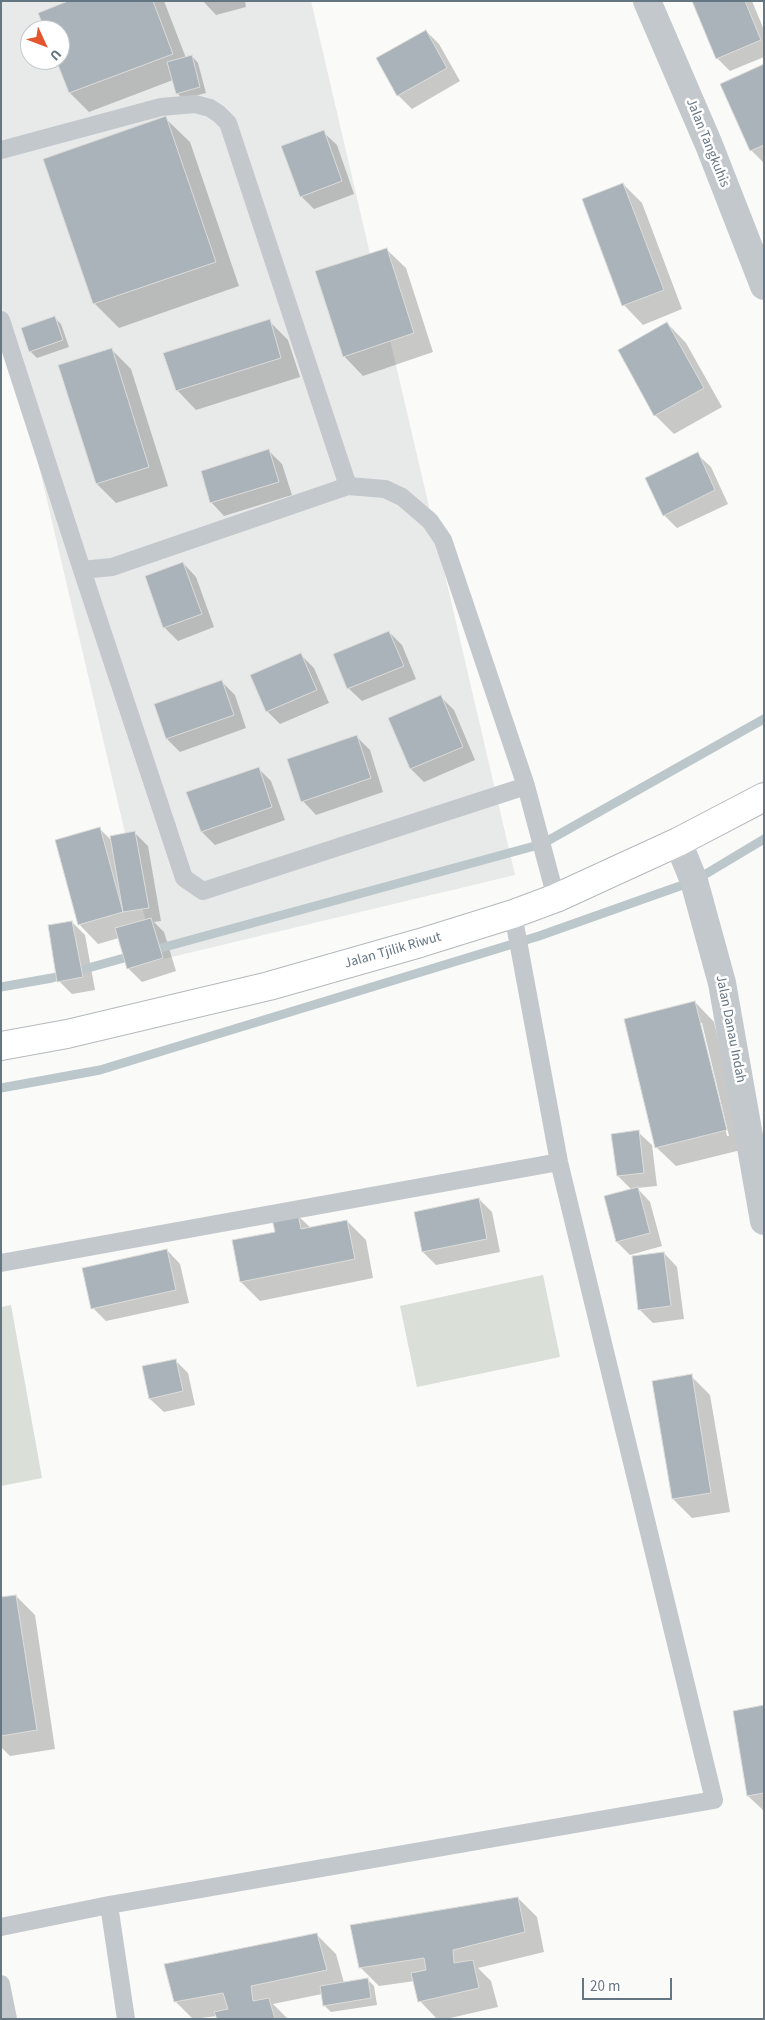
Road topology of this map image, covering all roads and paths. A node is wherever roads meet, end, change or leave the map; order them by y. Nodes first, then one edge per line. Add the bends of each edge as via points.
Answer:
1 (648, 1) edge
2 (1, 150) edge
3 (764, 286) edge
4 (1, 320) edge
5 (348, 486) junction
6 (82, 570) junction
7 (526, 786) junction
8 (764, 797) edge
9 (678, 842) junction
10 (556, 898) junction
11 (513, 914) junction
12 (1, 1046) edge
13 (559, 1162) junction
14 (764, 1221) edge
15 (1, 1263) edge
16 (109, 1905) junction
17 (1, 1927) edge
18 (1, 1984) edge
19 (8, 2019) edge
20 (126, 2019) edge

1 - 3 street, Jalan Tangkuhis
2 - 5 lane via 160,107 195,104 219,114 228,123 234,137
4 - 6 lane
5 - 6 lane via 112,568
5 - 7 lane via 384,489 402,497 430,521 443,540
6 - 7 lane via 184,878 203,891
7 - 10 lane
8 - 9 highway, Jalan Tjilik Riwut
9 - 10 highway, Jalan Tjilik Riwut
9 - 14 street, Jalan Danau Indah via 694,881 722,983
10 - 11 highway, Jalan Tjilik Riwut
11 - 12 highway, Jalan Tjilik Riwut via 269,986 67,1034
11 - 13 lane
13 - 15 lane
13 - 16 lane via 714,1800
16 - 17 lane
16 - 20 lane
18 - 19 lane

